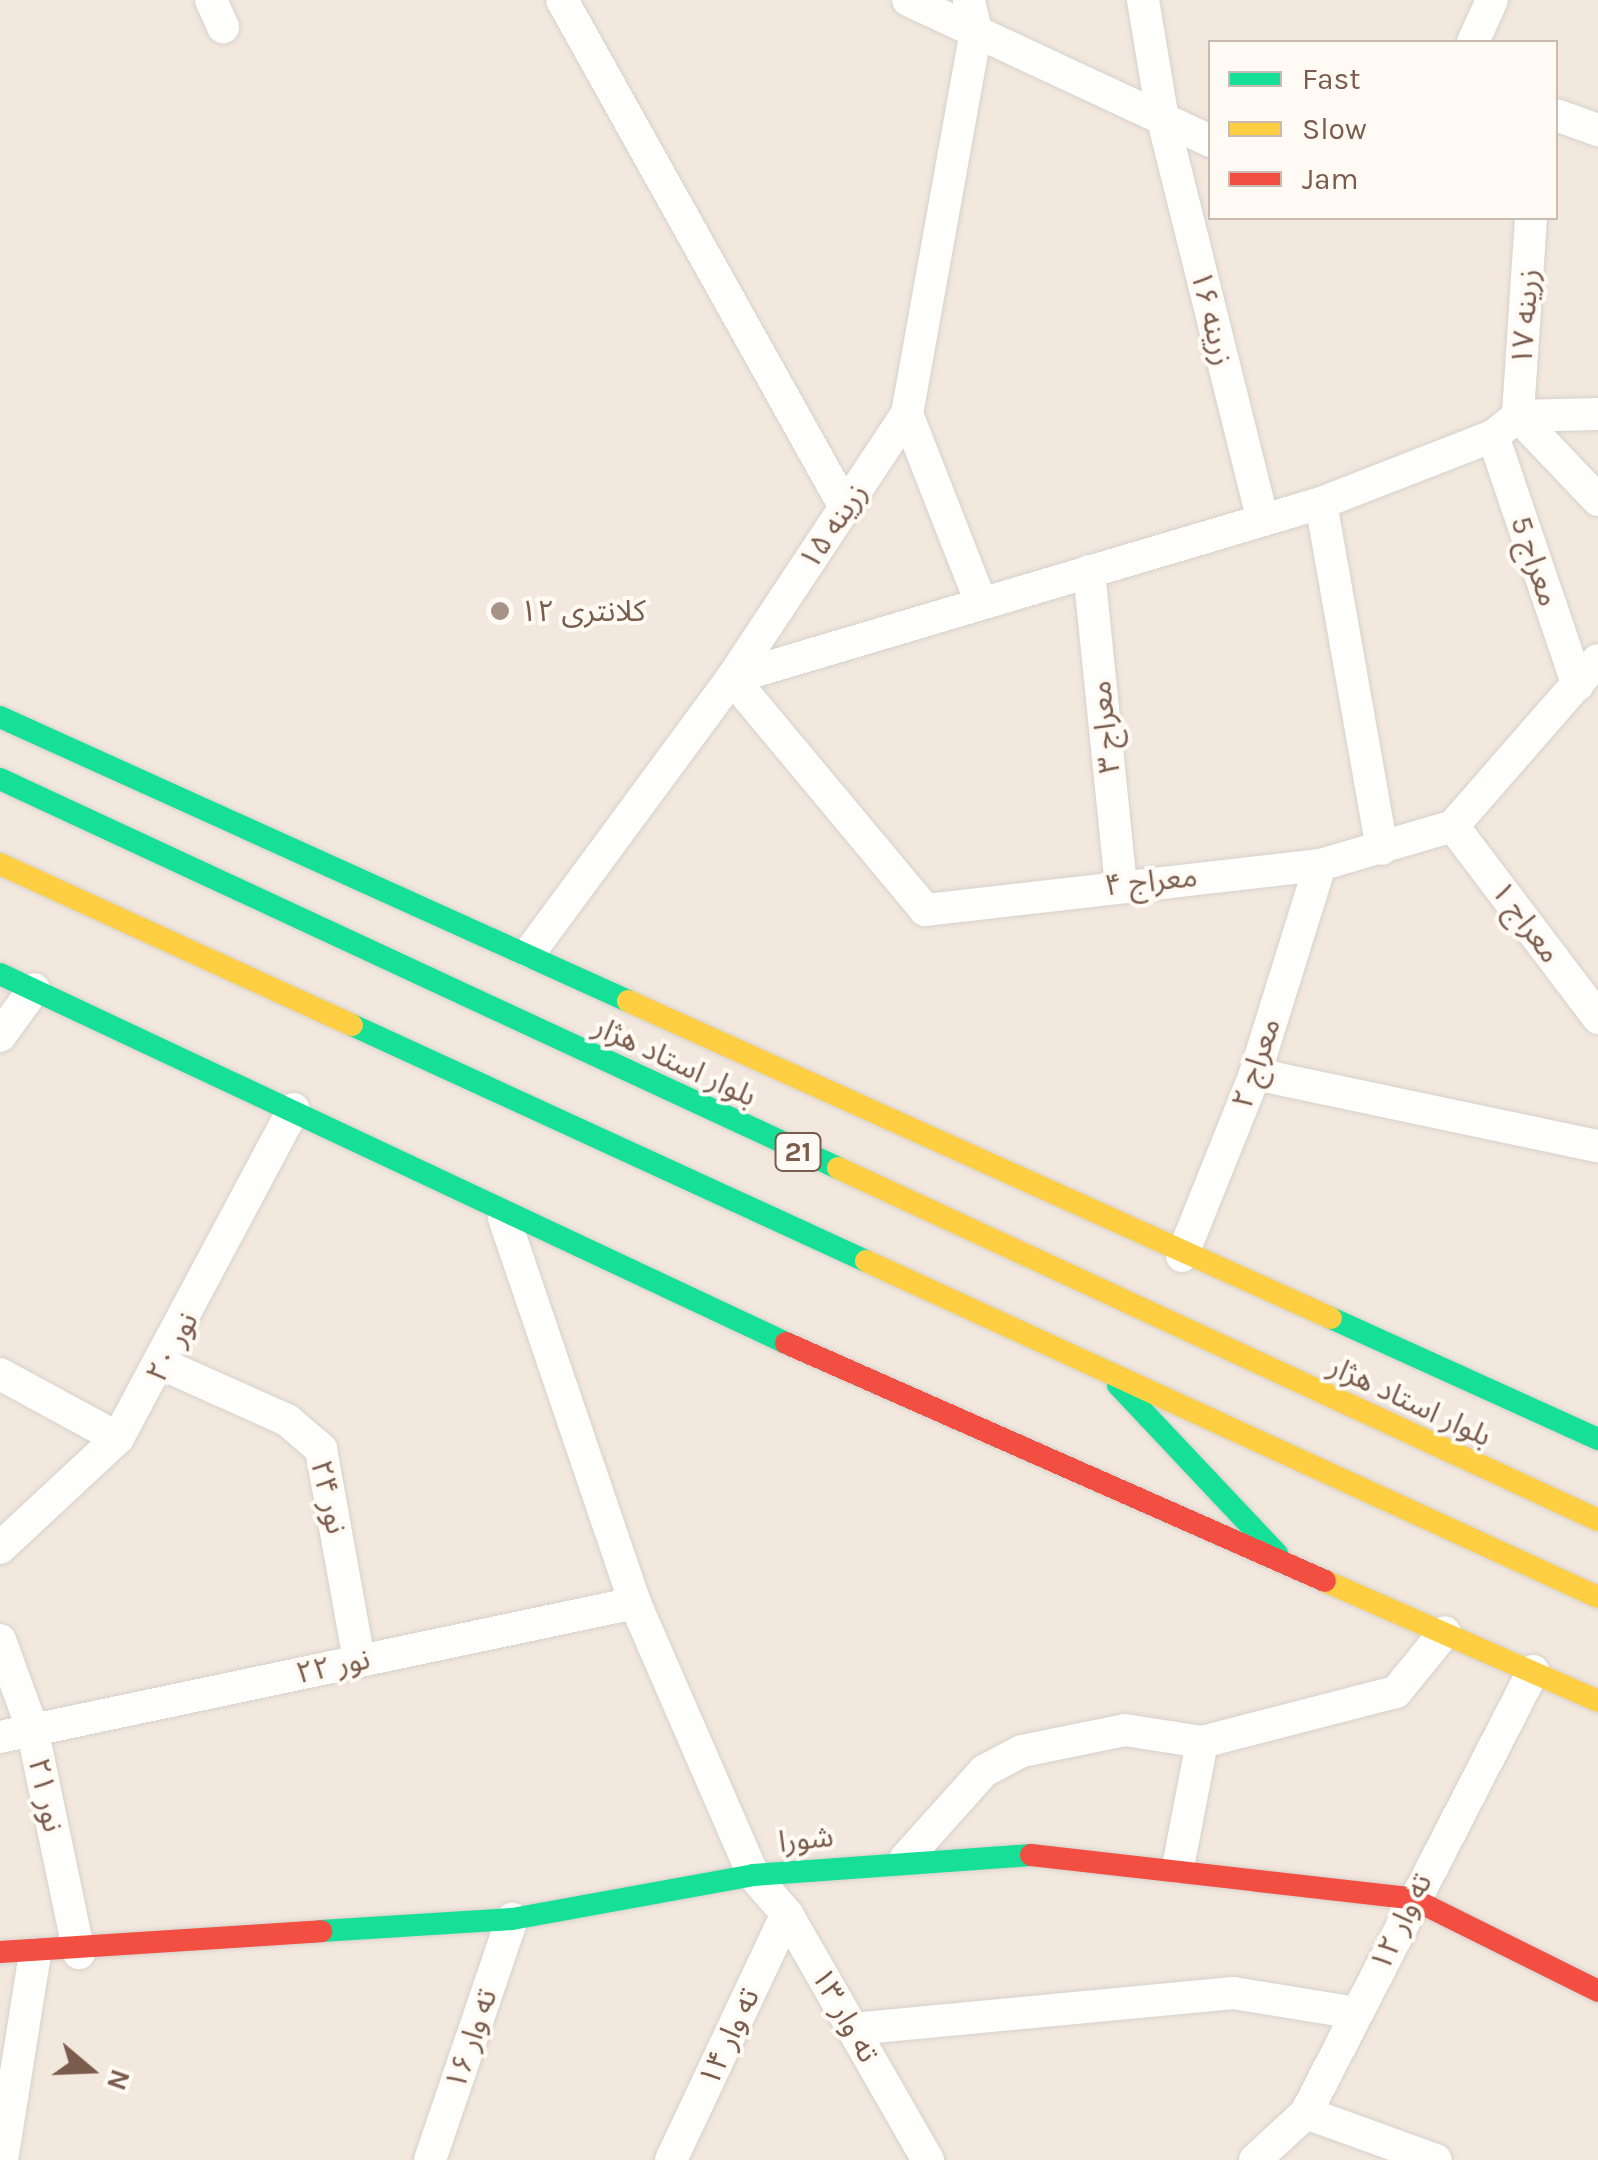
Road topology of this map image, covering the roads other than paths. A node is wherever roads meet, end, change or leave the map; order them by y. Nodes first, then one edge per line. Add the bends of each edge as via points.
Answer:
1 (562, 0) edge
2 (908, 0) edge
3 (1143, 0) edge
4 (1492, 0) edge
5 (972, 15) edge
6 (1474, 40) edge
7 (1558, 116) edge
8 (1163, 120) junction
9 (1598, 130) edge
10 (1208, 140) edge
11 (1531, 220) edge
12 (907, 414) junction
13 (1598, 414) edge
14 (1506, 426) junction
15 (1598, 500) edge
16 (1321, 502) junction
17 (846, 508) junction
18 (1262, 518) junction
19 (1089, 571) junction
20 (979, 598) junction
21 (1588, 673) edge
22 (732, 678) junction
23 (0, 717) edge
24 (0, 780) edge
25 (1453, 826) junction
26 (1382, 849) junction
27 (0, 864) edge
28 (1320, 866) junction
29 (1121, 884) junction
30 (530, 952) junction
31 (0, 974) edge
32 (34, 989) junction
33 (1598, 1018) edge
34 (0, 1036) edge
35 (1255, 1074) junction
36 (294, 1110) junction
37 (1598, 1146) edge
38 (504, 1218) junction
39 (1182, 1256) junction
40 (164, 1366) junction
41 (1100, 1366) junction
42 (0, 1374) edge
43 (118, 1438) junction
44 (1598, 1439) edge
45 (1598, 1520) edge
46 (0, 1548) edge
47 (1276, 1554) junction
48 (1598, 1597) edge
49 (635, 1603) junction
50 (1445, 1632) junction
51 (0, 1640) edge
52 (358, 1661) junction
53 (1532, 1672) junction
54 (1598, 1701) edge
55 (16, 1733) edge
56 (1202, 1742) junction
57 (906, 1858) junction
58 (1178, 1867) junction
59 (754, 1875) junction
60 (1411, 1898) junction
61 (787, 1914) junction
62 (512, 1919) junction
63 (0, 1952) edge
64 (79, 1953) junction
65 (35, 1954) junction
66 (1598, 1992) edge
67 (1356, 2013) junction
68 (853, 2030) junction
69 (1306, 2113) junction
70 (2, 2160) edge
71 (430, 2160) edge
72 (671, 2160) edge
73 (928, 2160) edge
74 (1255, 2160) edge
75 (1436, 2160) edge

1 - 17 street
2 - 5 street
3 - 8 street, زرینه ۱۶
4 - 6 street
5 - 8 street
5 - 12 street, زرینه ۱۵
7 - 9 street
8 - 10 street
8 - 18 street, زرینه ۱۶
11 - 14 street, زرینه ۱۷
12 - 17 street, زرینه ۱۵
12 - 20 street
13 - 14 street
14 - 15 street
14 - 16 street
14 - 21 street, معراج 5
16 - 18 street
16 - 26 street
17 - 22 street, زرینه ۱۵
18 - 19 street
19 - 20 street
19 - 29 street, معراج ۳
20 - 22 street
21 - 25 street
22 - 29 street, معراج ۴ via 925,910
22 - 30 street, زرینه ۱۵
23 - 30 main road, بلوار استاد هژار
24 - 45 main road, بلوار استاد هژار / 21
25 - 26 street, معراج ۴
25 - 33 street, معراج ۱
26 - 28 street, معراج ۴
27 - 41 main road, 21
28 - 29 street, معراج ۴
28 - 35 street, معراج ۲
30 - 39 main road, بلوار استاد هژار
31 - 32 main road
32 - 34 street
32 - 36 main road
35 - 37 street
35 - 39 street, معراج ۲
36 - 38 main road
36 - 40 street, نور ۲۰
38 - 47 main road
38 - 49 street, ته وار ۱۳
39 - 44 main road, بلوار استاد هژار
40 - 43 street, نور ۲۰
40 - 52 street, نور ۲۴ via 287,1420 321,1449
41 - 47 main road
41 - 48 main road, 21
42 - 43 street
43 - 46 street, نور ۲۰
47 - 50 main road
49 - 52 street, نور ۲۲
49 - 59 street, ته وار ۱۳
50 - 53 main road
50 - 56 street via 1396,1692
51 - 55 street, نور ۲۱
52 - 55 street, نور ۲۲
53 - 54 main road
53 - 60 street, ته وار ۱۲
55 - 64 street, نور ۲۱
56 - 57 street via 1125,1730 1022,1751 984,1771
56 - 58 street
57 - 58 main road, شورا via 994,1851
57 - 59 main road, شورا
58 - 60 main road, شورا
59 - 61 street, ته وار ۱۳
59 - 62 main road, شورا
60 - 66 main road, شورا
60 - 67 street, ته وار ۱۲
61 - 68 street, ته وار ۱۳
61 - 72 street, ته وار ۱۴
62 - 64 main road, شورا
62 - 71 street, ته وار ۱۶
63 - 65 main road, شورا
64 - 65 main road, شورا
65 - 70 street
67 - 68 street via 1233,1993
67 - 69 street, ته وار ۱۲
68 - 73 street, ته وار ۱۳
69 - 74 street, ته وار ۱۲
69 - 75 street

